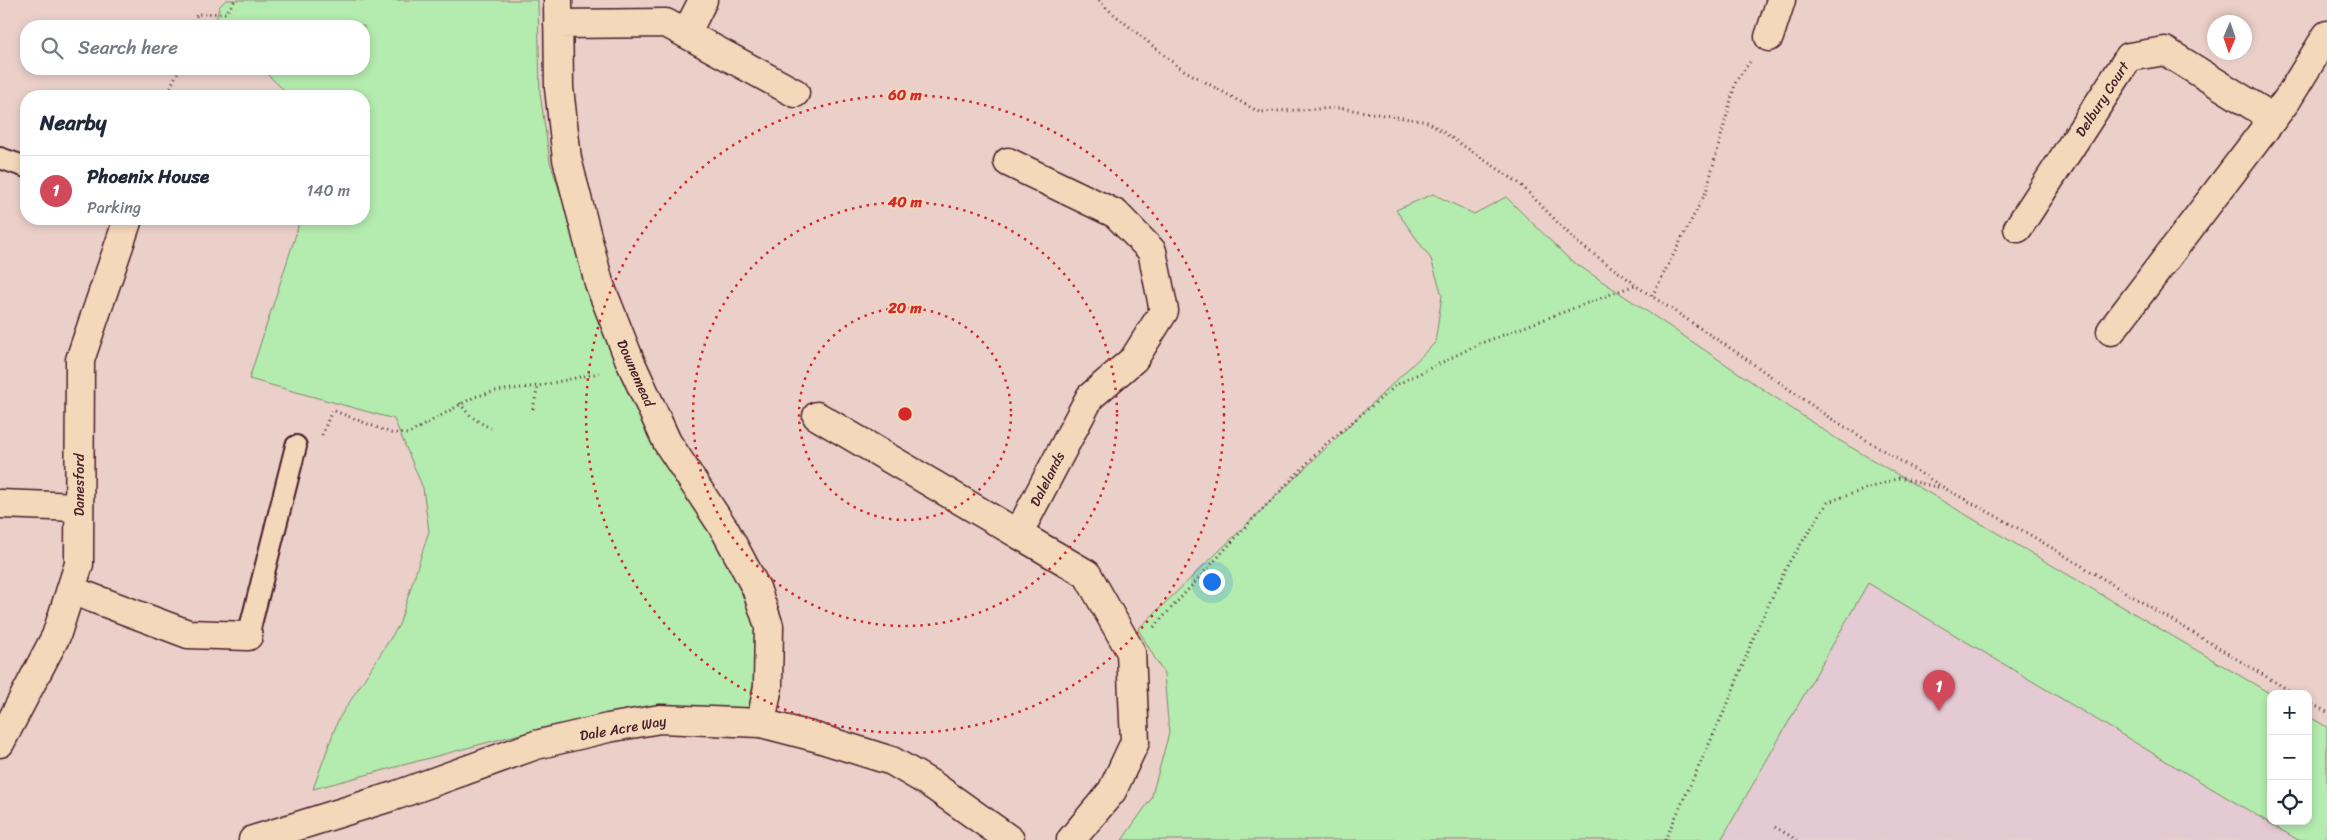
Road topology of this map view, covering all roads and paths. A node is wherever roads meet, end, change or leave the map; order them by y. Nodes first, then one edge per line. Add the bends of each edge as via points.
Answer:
1 (235, 0) edge
2 (703, 0) edge
3 (1099, 0) edge
4 (1781, 0) edge
5 (558, 12) edge
6 (196, 20) edge
7 (686, 34) junction
8 (2327, 35) edge
9 (1768, 37) joint
10 (176, 75) edge
11 (169, 90) edge
12 (795, 93) dead end
13 (2274, 118) junction
14 (0, 158) edge
15 (1008, 162) dead end
16 (20, 165) edge
17 (126, 225) edge
18 (2018, 228) dead end
19 (1653, 296) junction
20 (2111, 331) dead end
21 (630, 361) junction
22 (538, 386) junction
23 (460, 403) junction
24 (533, 409) dead end
25 (817, 416) dead end
26 (491, 428) dead end
27 (296, 446) joint
28 (1946, 489) junction
29 (0, 504) edge
30 (79, 507) junction
31 (1018, 534) junction
32 (71, 590) junction
33 (248, 636) joint
34 (1131, 652) junction
35 (2288, 690) edge
36 (2312, 704) edge
37 (2327, 712) edge
38 (761, 724) junction
39 (0, 743) edge
40 (1775, 828) dead end
41 (253, 840) edge
42 (1010, 840) edge
43 (1070, 840) edge
44 (1665, 840) edge
45 (1797, 840) edge

1 - 6 path via 226,13 198,14
2 - 7 street
3 - 19 path via 1180,68 1259,112 1340,108 1428,122 1519,183 1578,243
4 - 9 street
5 - 7 street via 666,22
5 - 21 street, Downemead via 558,88 567,159 599,283
7 - 12 street
8 - 13 street
9 - 19 path via 1736,81 1706,192
10 - 11 path
13 - 18 street, Delbury Court via 2165,51 2129,57
13 - 20 street
14 - 16 lane
15 - 31 street, Dalelands via 1116,214 1152,251 1164,311 1134,359 1090,397
17 - 30 street, Danesford via 80,360
19 - 28 path via 1827,416
19 - 34 path via 1635,284 1479,344 1398,384 1327,443
21 - 22 path via 596,374
21 - 38 street, Downemead via 667,442 725,530 756,588 769,626 768,686
22 - 23 path via 496,391
22 - 24 path
23 - 26 path via 466,412
23 - 27 path via 408,434 391,433 332,410 318,444
25 - 31 street
27 - 33 lane
28 - 35 path via 2027,533
28 - 44 path via 1899,478 1828,502 1788,564
29 - 30 street
30 - 32 street, Danesford via 79,564
31 - 34 street via 1087,574
32 - 33 street via 188,634
32 - 39 street, Danesford via 56,636
34 - 43 street via 1135,742 1112,791
36 - 37 path
38 - 41 street, Dale Acre Way via 660,719 608,728 536,745 397,795
38 - 42 street, Dale Acre Way via 892,761 931,784
40 - 45 path

